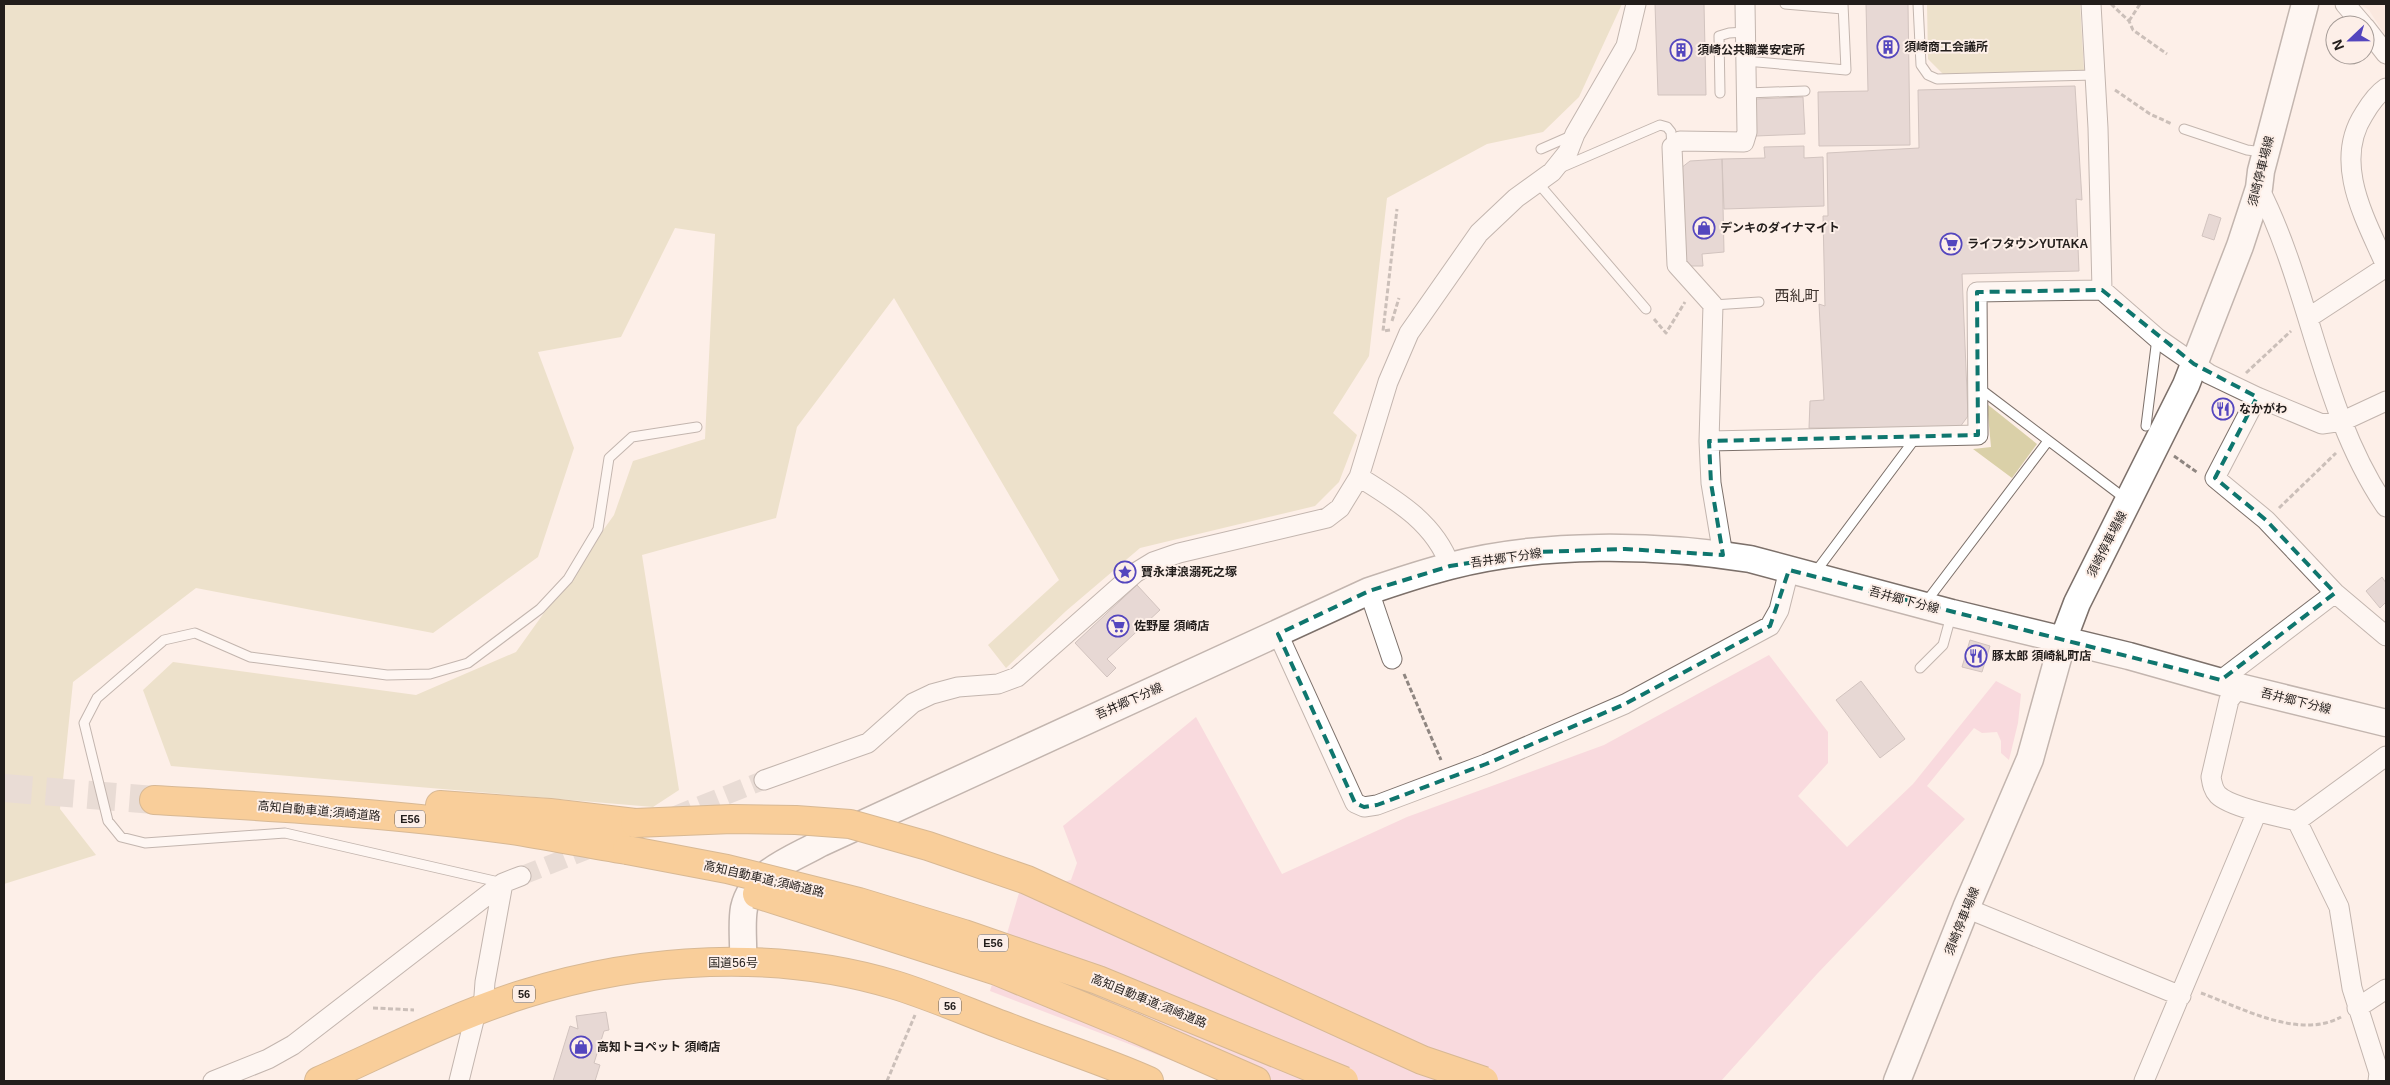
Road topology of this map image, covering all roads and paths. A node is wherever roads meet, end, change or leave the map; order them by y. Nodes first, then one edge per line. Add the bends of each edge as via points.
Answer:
1 (1636, 4) edge
2 (1745, 4) edge
3 (1785, 4) edge
4 (1918, 4) edge
5 (2091, 4) edge
6 (2110, 4) edge
7 (2140, 4) edge
8 (2305, 4) edge
9 (2345, 4) edge
10 (1843, 6) edge
11 (2354, 15) edge
12 (2129, 21) junction
13 (1746, 32) junction
14 (2375, 40) edge
15 (2166, 54) dead end
16 (2386, 54) edge
17 (1746, 61) junction
18 (2095, 75) junction
19 (2386, 88) edge
20 (1805, 92) dead end
21 (1720, 93) dead end
22 (1747, 93) junction
23 (2184, 130) joint
24 (1575, 134) junction
25 (1672, 147) junction
26 (1542, 149) dead end
27 (2266, 152) junction
28 (1545, 178) junction
29 (2259, 188) junction
30 (1397, 209) dead end
31 (2386, 266) edge
32 (1696, 284) junction
33 (2102, 290) junction
34 (1399, 298) dead end
35 (1758, 302) dead end
36 (1713, 305) junction
37 (1646, 309) joint
38 (2308, 318) junction
39 (2157, 338) junction
40 (2194, 364) junction
41 (2234, 385) junction
42 (1979, 388) junction
43 (2257, 397) junction
44 (2386, 401) edge
45 (2343, 421) junction
46 (2146, 426) dead end
47 (697, 427) dead end
48 (1917, 436) junction
49 (2349, 440) junction
50 (1709, 441) junction
51 (2048, 441) junction
52 (2168, 451) dead end
53 (1358, 477) junction
54 (2215, 478) junction
55 (2129, 502) junction
56 (2386, 507) edge
57 (2266, 520) junction
58 (1723, 555) junction
59 (1450, 566) junction
60 (1801, 573) junction
61 (1369, 591) junction
62 (2335, 592) junction
63 (1924, 605) junction
64 (1952, 613) junction
65 (1278, 634) junction
66 (2386, 636) edge
67 (2063, 640) junction
68 (1392, 659) joint
69 (1920, 668) dead end
70 (2230, 683) junction
71 (2386, 724) edge
72 (2386, 756) edge
73 (1448, 779) junction
74 (764, 780) tunnel mouth
75 (154, 800) tunnel mouth
76 (309, 808) junction
77 (2256, 812) junction
78 (2297, 821) junction
79 (628, 858) junction
80 (521, 876) tunnel mouth
81 (503, 883) junction
82 (1966, 908) junction
83 (743, 962) junction
84 (2386, 989) edge
85 (2183, 991) junction
86 (919, 994) junction
87 (343, 1007) junction
88 (2357, 1008) junction
89 (419, 1010) dead end
90 (479, 1010) junction
91 (213, 1081) edge
92 (319, 1081) edge
93 (460, 1081) edge
94 (887, 1081) edge
95 (1149, 1081) edge
96 (1256, 1081) edge
97 (1344, 1081) edge
98 (1484, 1081) edge
99 (1897, 1081) edge
100 (2144, 1081) edge
101 (2378, 1081) edge

1 - 24 street via 1626,46
2 - 13 street
3 - 10 lane
4 - 18 lane via 1921,65 1928,75 1936,79
5 - 18 street
6 - 12 path
7 - 12 path
8 - 27 main road, 須崎停車場線
9 - 11 street
10 - 17 lane via 1846,70
12 - 15 path via 2133,30
13 - 17 street
13 - 21 lane via 1719,36
14 - 16 street
17 - 22 street
18 - 23 path via 2150,114
18 - 33 street
19 - 31 street via 2356,126 2351,154 2358,201
20 - 22 lane
22 - 25 street via 1744,142 1680,142
23 - 27 lane via 2247,150
24 - 26 lane
24 - 28 street via 1568,152
25 - 28 lane via 1671,132 1660,125
25 - 32 street via 1677,265
27 - 29 main road, 須崎停車場線
28 - 37 lane
28 - 53 street via 1474,229 1409,333 1388,382
29 - 38 street via 2271,212
29 - 40 main road, 須崎停車場線 via 2225,288
30 - 34 path via 1384,331 1389,331
31 - 38 street
32 - 36 street
32 - 37 path via 1666,333
33 - 39 street
33 - 42 street via 1977,292
35 - 36 lane
36 - 50 street
38 - 41 path
38 - 45 street
39 - 40 street
39 - 46 lane
40 - 41 street
40 - 55 main road, 須崎停車場線
41 - 43 street
42 - 48 street via 1978,435
42 - 51 lane
43 - 45 street via 2322,424
43 - 54 street
44 - 45 street
45 - 49 street
47 - 81 lane via 632,437 609,458 598,529 568,578 540,609 468,663 430,674 387,675 250,657 196,633 164,640 97,698 84,723 108,821 121,837 144,843 285,833
48 - 50 street
48 - 60 lane
49 - 56 street
49 - 57 path
50 - 58 street via 1711,483
51 - 55 lane
51 - 63 lane
52 - 54 path via 2201,475
53 - 59 street via 1398,501 1428,528 1445,551
53 - 74 street via 1340,508 1327,518 1153,562 1135,573 1017,677 998,684 958,687 932,694 913,703 868,743
54 - 57 street
55 - 67 main road, 須崎停車場線 via 2077,603
57 - 62 street
58 - 59 main road, 吾井郷下分線 via 1624,549 1578,550 1537,552
58 - 60 main road, 吾井郷下分線
59 - 61 main road, 吾井郷下分線
60 - 63 main road, 吾井郷下分線
60 - 73 street via 1770,626 1625,704
61 - 65 main road, 吾井郷下分線
61 - 68 street
62 - 66 street
62 - 70 street
63 - 64 main road, 吾井郷下分線
64 - 67 main road, 吾井郷下分線
64 - 69 lane via 1943,645
65 - 73 street via 1355,803 1364,807 1377,805
65 - 83 main road, 吾井郷下分線 via 821,843 761,876 744,908
67 - 70 main road, 吾井郷下分線
67 - 82 main road, 須崎停車場線 via 2030,760
68 - 73 path via 1400,666 1410,686
70 - 71 main road, 吾井郷下分線
70 - 77 street via 2211,777 2213,787 2218,796
72 - 78 street
75 - 76 highway, 高知自動車道;須崎道路 / E56
76 - 79 highway, 高知自動車道;須崎道路 / E56 via 510,830
76 - 98 highway, bridge via 388,802 479,807 635,823 732,819 850,824 928,846 1027,880 1422,1060
77 - 78 street
77 - 85 street
78 - 88 street via 2339,907
79 - 96 highway, bridge via 763,895 997,971
79 - 97 highway, 高知自動車道;須崎道路 / E56, bridge via 728,869 859,902 964,934 1098,980
80 - 81 street
81 - 87 street
81 - 90 street
82 - 85 street
82 - 99 main road, 須崎停車場線
83 - 86 highway, 国道56号 / 56 via 836,972 895,985
83 - 90 highway, 国道56号 / 56 via 669,965 588,977
84 - 88 street
85 - 88 path via 2285,1024 2307,1026 2336,1020
85 - 100 street
86 - 94 path via 913,1020
86 - 95 highway, 国道56号 / 56
87 - 89 path
87 - 91 street via 268,1060
88 - 101 street via 2379,1072
90 - 92 highway, 国道56号 / 56
90 - 93 street

